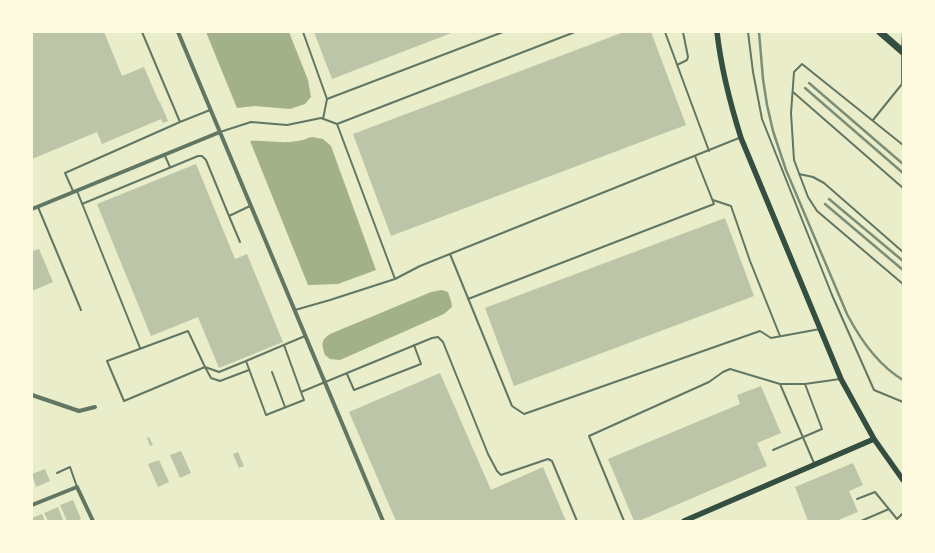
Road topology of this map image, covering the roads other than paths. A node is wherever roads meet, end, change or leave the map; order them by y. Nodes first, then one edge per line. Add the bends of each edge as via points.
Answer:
1 (142, 32) edge
2 (178, 32) edge
3 (303, 32) edge
4 (503, 32) edge
5 (575, 32) edge
6 (665, 32) edge
7 (683, 32) edge
8 (717, 32) edge
9 (748, 32) edge
10 (880, 32) edge
11 (903, 32) edge
12 (903, 52) edge
13 (677, 65) junction
14 (793, 92) junction
15 (328, 99) junction
16 (211, 109) junction
17 (323, 119) junction
18 (873, 120) junction
19 (180, 122) junction
20 (337, 124) junction
21 (220, 132) junction
22 (741, 138) junction
23 (903, 146) edge
24 (709, 151) junction
25 (165, 154) junction
26 (695, 156) junction
27 (170, 168) junction
28 (799, 174) junction
29 (903, 188) edge
30 (75, 191) junction
31 (713, 200) junction
32 (82, 204) junction
33 (251, 206) junction
34 (38, 207) junction
35 (32, 209) edge
36 (229, 216) junction
37 (240, 242) dead end
38 (903, 252) edge
39 (450, 254) junction
40 (395, 279) junction
41 (903, 284) edge
42 (468, 299) junction
43 (81, 310) dead end
44 (295, 310) junction
45 (820, 329) junction
46 (306, 336) junction
47 (780, 336) junction
48 (284, 345) junction
49 (414, 345) junction
50 (140, 348) junction
51 (246, 360) junction
52 (205, 367) junction
53 (249, 370) junction
54 (272, 372) dead end
55 (347, 374) junction
56 (841, 378) junction
57 (325, 383) junction
58 (780, 384) junction
59 (805, 384) junction
60 (301, 392) junction
61 (32, 395) edge
62 (903, 402) edge
63 (96, 407) dead end
64 (285, 407) junction
65 (803, 437) junction
66 (874, 439) junction
67 (773, 450) dead end
68 (815, 464) junction
69 (57, 473) dead end
70 (903, 480) edge
71 (78, 487) junction
72 (857, 499) dead end
73 (32, 504) edge
74 (889, 509) junction
75 (903, 513) edge
76 (897, 520) edge
77 (93, 521) edge
78 (384, 521) edge
79 (577, 521) edge
80 (624, 521) edge
81 (684, 521) edge
82 (861, 521) edge

1 - 19 lane
2 - 16 street
3 - 15 lane
4 - 15 lane
5 - 20 lane
6 - 13 lane
7 - 13 lane via 688,57
8 - 22 main road via 721,63
9 - 62 lane via 752,72 762,119 832,295 874,390
10 - 12 highway
11 - 18 lane via 902,84
13 - 24 lane
14 - 18 lane via 794,72 802,64
14 - 28 lane via 791,113 794,160
14 - 29 lane
15 - 17 lane
16 - 19 lane
16 - 21 street
17 - 20 lane
17 - 21 lane via 287,125 252,122
18 - 23 lane
19 - 30 lane via 66,173
20 - 40 lane
21 - 25 street
21 - 33 street
22 - 24 lane
22 - 45 main road
24 - 26 lane
25 - 27 lane
25 - 30 street
26 - 31 lane
26 - 39 lane
27 - 32 lane
27 - 36 lane via 198,156 204,157
28 - 38 lane via 824,183
28 - 41 lane via 816,211
30 - 32 lane
30 - 34 street
31 - 42 lane via 714,204
31 - 47 lane via 731,206
32 - 50 lane
33 - 36 lane
33 - 44 street
34 - 35 street
34 - 43 lane
36 - 37 lane
39 - 40 lane
39 - 42 lane
40 - 44 lane
42 - 47 lane via 512,406 524,414 760,331 771,338
44 - 46 street
45 - 47 lane
45 - 56 main road
46 - 48 lane
46 - 57 street
48 - 51 lane
48 - 60 lane
49 - 55 lane
49 - 55 lane via 421,364 354,390
49 - 79 lane via 438,337 443,342 497,471 502,475 548,459 552,461
50 - 52 lane via 188,330
50 - 52 lane via 107,361 124,401
51 - 52 lane via 218,372
51 - 53 lane
52 - 53 lane via 211,378 220,381
53 - 64 lane via 266,414
54 - 64 lane
55 - 57 lane
56 - 59 lane
56 - 66 main road
57 - 60 lane
57 - 78 street
58 - 59 lane
58 - 65 lane
58 - 80 lane via 730,369 709,382 589,436
59 - 65 lane via 822,429
60 - 64 lane via 304,400
61 - 63 street via 79,411
65 - 67 lane
65 - 68 lane
66 - 68 main road
66 - 70 main road
68 - 81 main road
69 - 71 lane via 70,467
71 - 73 street
71 - 77 street
72 - 74 lane via 875,492
74 - 76 lane
74 - 82 lane
75 - 76 lane

